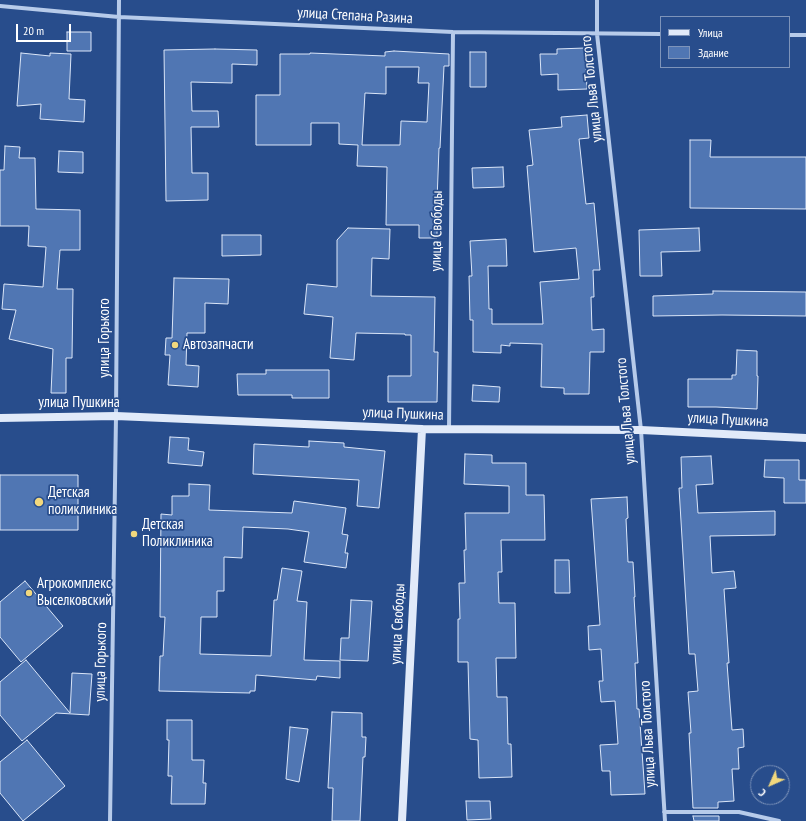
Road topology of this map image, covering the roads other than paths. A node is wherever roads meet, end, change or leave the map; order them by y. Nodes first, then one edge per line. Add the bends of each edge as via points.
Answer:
1 (119, 0) edge
2 (597, 0) edge
3 (0, 6) edge
4 (119, 17) junction
5 (452, 32) junction
6 (597, 34) junction
7 (660, 34) edge
8 (790, 35) edge
9 (806, 35) edge
10 (116, 416) junction
11 (0, 418) edge
12 (422, 429) junction
13 (449, 429) junction
14 (642, 430) junction
15 (806, 438) edge
16 (664, 812) junction
17 (110, 821) edge
18 (402, 821) edge
19 (665, 821) edge
20 (779, 821) edge

1 - 4 street, улица Горького
2 - 6 street, улица Льва Толстого
3 - 4 street, улица Степана Разина
4 - 5 street, улица Степана Разина
4 - 10 street, улица Горького
5 - 6 street, улица Степана Разина
5 - 13 street, улица Свободы
6 - 7 street, улица Степана Разина
6 - 14 street, улица Льва Толстого
8 - 9 street
10 - 11 main road, улица Пушкина
10 - 12 main road, улица Пушкина
10 - 17 street, улица Горького
12 - 13 main road, улица Пушкина
12 - 18 main road, улица Свободы
13 - 14 main road, улица Пушкина
14 - 15 main road, улица Пушкина
14 - 16 street, улица Льва Толстого
16 - 19 street, улица Льва Толстого
16 - 20 street via 739,812

